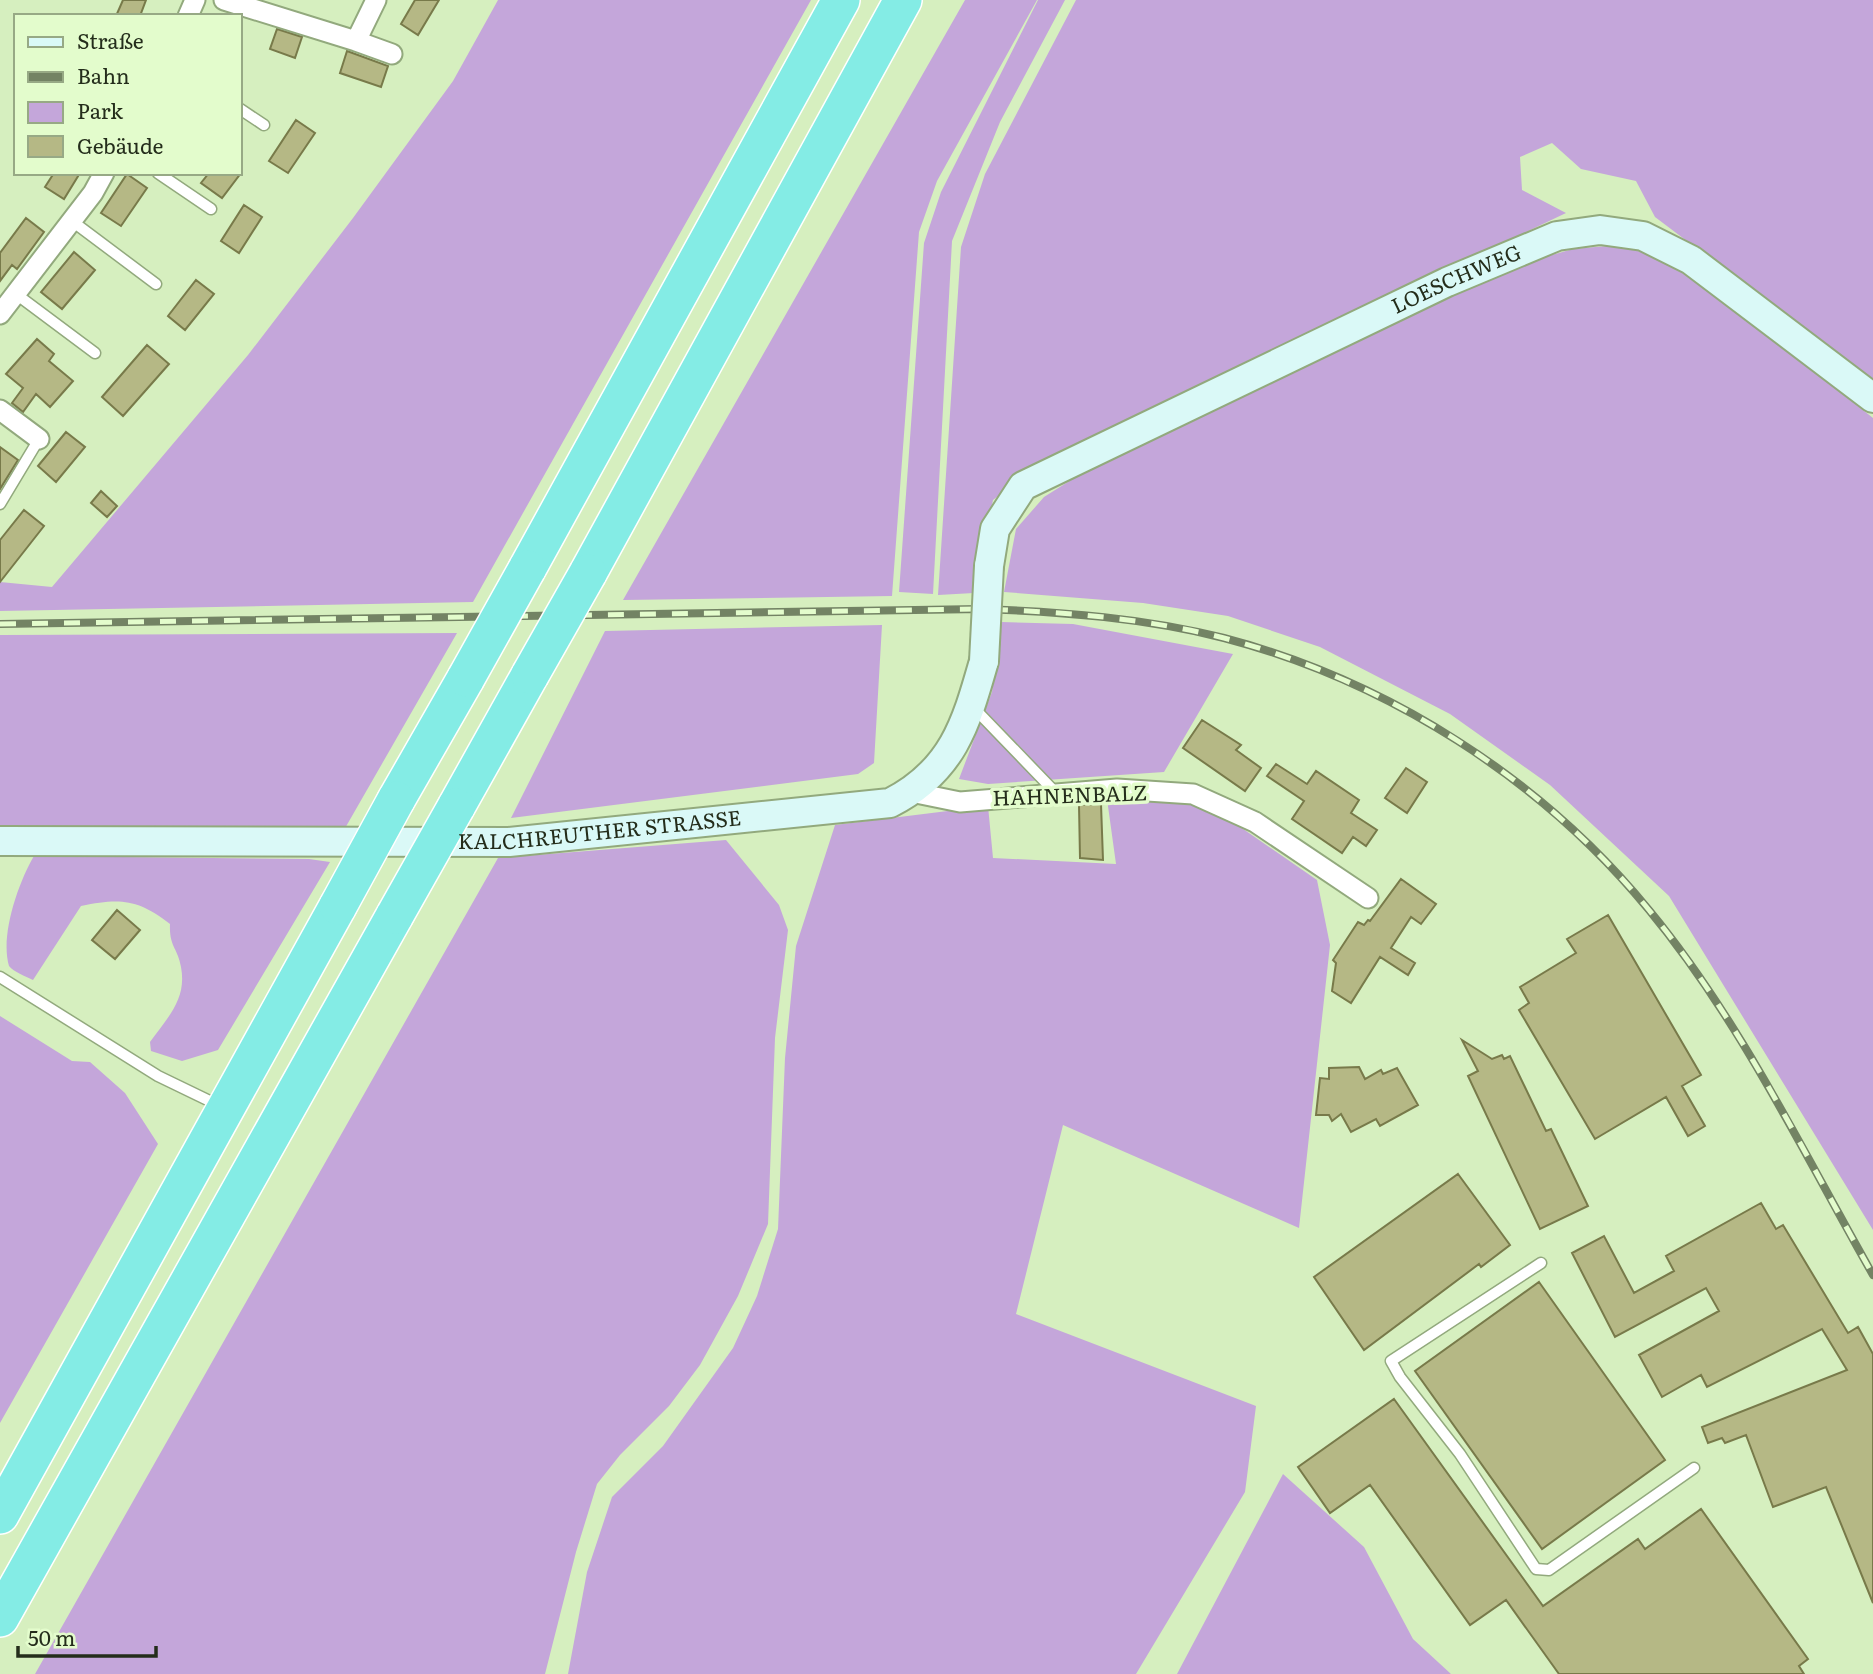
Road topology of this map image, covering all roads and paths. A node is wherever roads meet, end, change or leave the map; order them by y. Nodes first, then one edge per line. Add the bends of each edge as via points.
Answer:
1 (224, 0) edge
2 (376, 0) edge
3 (841, 0) edge
4 (903, 0) edge
5 (356, 41) junction
6 (392, 54) dead end
7 (242, 110) edge
8 (264, 125) dead end
9 (103, 175) edge
10 (161, 175) edge
11 (211, 209) dead end
12 (72, 221) junction
13 (156, 284) dead end
14 (16, 294) junction
15 (0, 314) edge
16 (95, 353) dead end
17 (1873, 398) edge
18 (0, 410) edge
19 (39, 439) joint
20 (0, 504) edge
21 (995, 529) joint
22 (971, 706) junction
23 (911, 792) junction
24 (1055, 792) junction
25 (0, 841) edge
26 (1368, 898) dead end
27 (0, 977) edge
28 (225, 1109) junction
29 (1541, 1263) dead end
30 (1694, 1468) dead end
31 (0, 1515) edge
32 (0, 1618) edge

1 - 5 street
2 - 5 street
3 - 28 highway, bridge
4 - 32 highway, bridge via 588,573
5 - 6 street
7 - 8 lane
9 - 12 street
10 - 11 lane
12 - 13 lane
12 - 14 street
14 - 15 street
14 - 16 lane
17 - 21 street, LOESCHWEG via 1691,260 1643,236 1600,230 1557,236 1447,282 1023,485
18 - 19 street
19 - 20 lane
21 - 22 street, KALCHREUTHER STRASSE, bridge via 984,661
22 - 23 street, KALCHREUTHER STRASSE via 961,734 941,765
22 - 24 lane
23 - 24 street, HAHNENBALZ via 960,802
23 - 25 street, KALCHREUTHER STRASSE via 890,803 509,842
24 - 26 street, HAHNENBALZ via 1117,789 1193,794 1255,822
27 - 28 lane via 158,1076
28 - 31 highway
29 - 30 lane via 1391,1361 1536,1569 1549,1570

